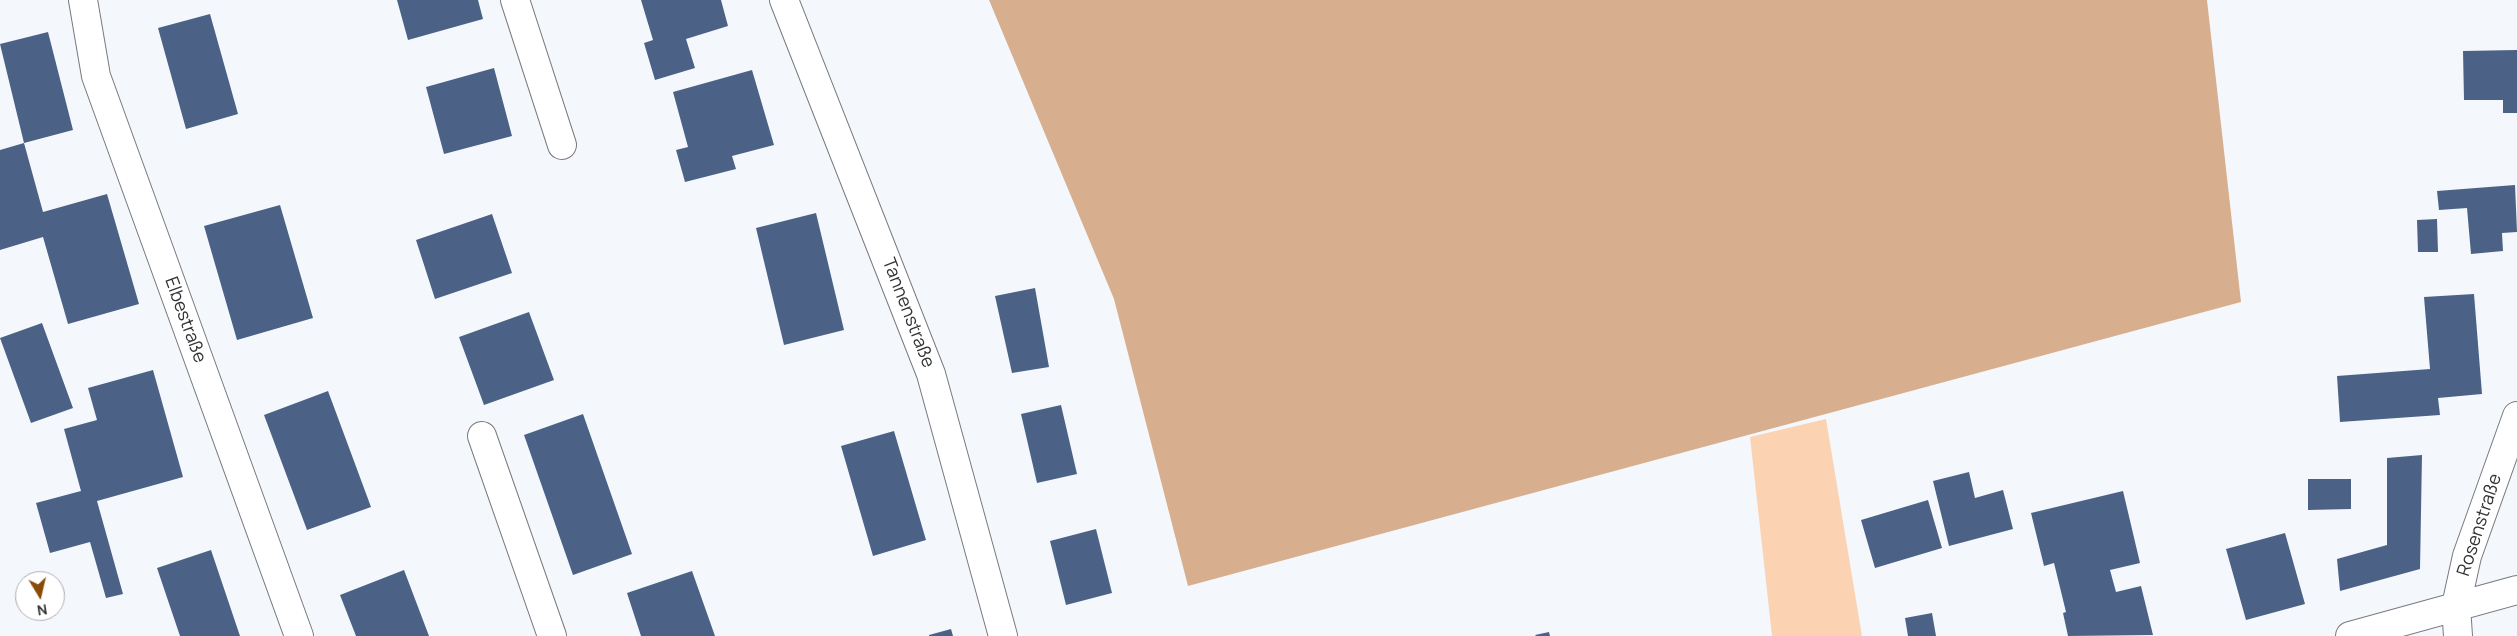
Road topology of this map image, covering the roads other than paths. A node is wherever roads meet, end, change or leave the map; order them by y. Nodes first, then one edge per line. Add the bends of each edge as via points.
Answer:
1 (83, 0) edge
2 (515, 0) edge
3 (784, 0) edge
4 (562, 145) dead end
5 (2517, 416) edge
6 (482, 436) dead end
7 (2517, 590) edge
8 (2456, 606) junction
9 (299, 636) edge
10 (552, 636) edge
11 (1003, 636) edge
12 (2350, 636) edge
13 (2458, 636) edge

1 - 9 street, Elbestraße via 96,76
2 - 4 street
3 - 11 street, Tannenstraße via 932,374
5 - 8 street, Rosenstraße via 2467,556
6 - 10 street
7 - 8 street
8 - 12 street
8 - 13 street, Rosenstraße

